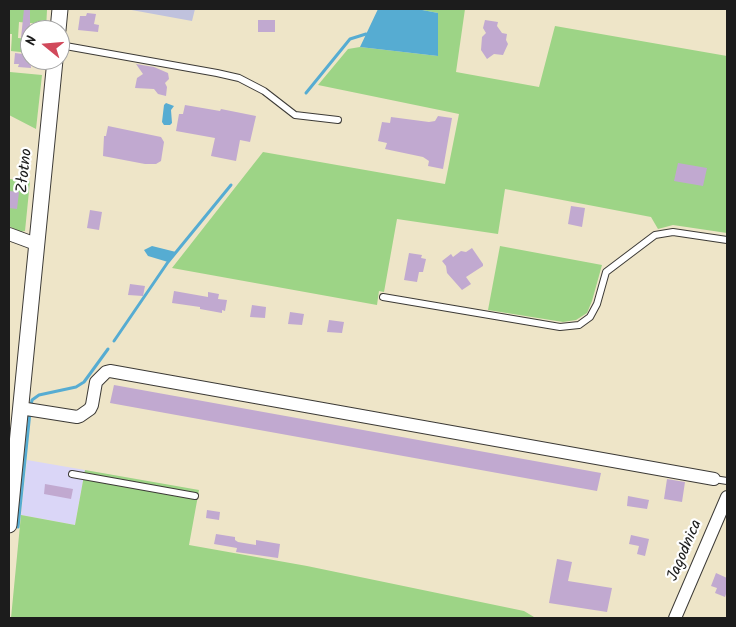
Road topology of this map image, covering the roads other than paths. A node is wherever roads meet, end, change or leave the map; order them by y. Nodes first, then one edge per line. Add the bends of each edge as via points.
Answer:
1 (70, 47) edge
2 (54, 70) edge
3 (338, 120) dead end
4 (9, 234) edge
5 (727, 240) edge
6 (36, 244) junction
7 (383, 297) dead end
8 (22, 411) edge
9 (72, 474) dead end
10 (714, 479) joint
11 (727, 481) edge
12 (194, 496) dead end
13 (727, 496) edge
14 (9, 525) edge
15 (675, 618) edge

1 - 3 lane via 239,78 264,91 295,115
2 - 6 street, Złotno
4 - 6 street
5 - 7 lane via 673,232 655,235 606,272 597,304 590,317 579,326 560,327
6 - 8 street, Złotno
8 - 10 street via 80,416 92,405 96,382 110,371
8 - 14 street, Złotno
9 - 12 lane
10 - 11 lane
13 - 15 street, Jagodnica

